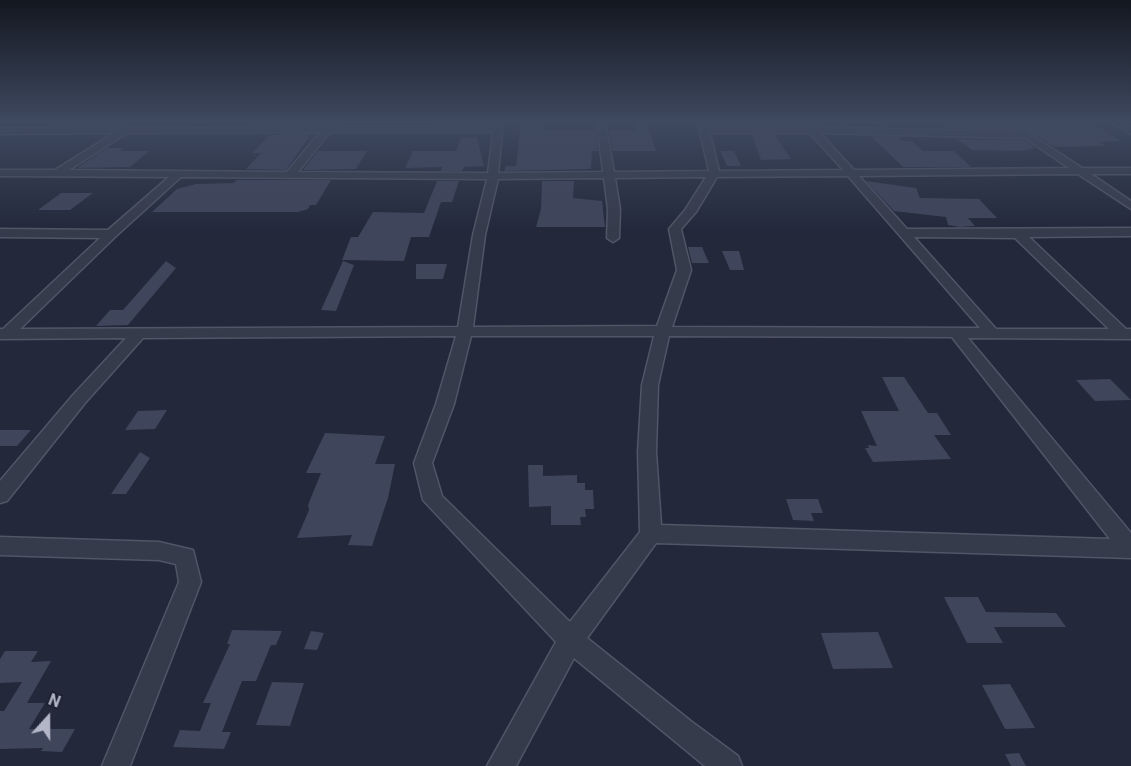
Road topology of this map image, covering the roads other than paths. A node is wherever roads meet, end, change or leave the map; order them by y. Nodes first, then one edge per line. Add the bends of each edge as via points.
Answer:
1 (80, 159) edge
2 (304, 159) edge
3 (495, 159) edge
4 (607, 159) edge
5 (711, 159) edge
6 (837, 159) edge
7 (1061, 159) edge
8 (1078, 171) junction
9 (1131, 171) edge
10 (849, 172) junction
11 (0, 173) edge
12 (58, 173) junction
13 (180, 173) junction
14 (714, 173) junction
15 (291, 174) junction
16 (609, 174) junction
17 (493, 176) junction
18 (1131, 206) edge
19 (1131, 232) edge
20 (0, 233) edge
21 (903, 233) junction
22 (111, 234) junction
23 (1018, 234) junction
24 (613, 238) dead end
25 (465, 331) junction
26 (663, 331) junction
27 (139, 333) junction
28 (956, 333) junction
29 (4, 334) edge
30 (993, 334) junction
31 (1126, 334) edge
32 (0, 495) edge
33 (651, 534) junction
34 (0, 546) edge
35 (1131, 549) edge
36 (571, 640) junction
37 (116, 766) edge
38 (501, 766) edge
39 (728, 766) edge

1 - 12 street
2 - 15 street
3 - 17 street
4 - 16 street
5 - 14 street
6 - 10 street
7 - 8 street
8 - 9 street
8 - 10 street
8 - 18 street
10 - 14 street
10 - 21 street
11 - 12 street
12 - 13 street
13 - 15 street
13 - 22 street
14 - 16 street
14 - 26 street via 675,228 684,270
15 - 17 street
16 - 17 street
16 - 24 street
17 - 25 street via 478,235
19 - 23 street
20 - 22 street
21 - 23 street
21 - 30 street
22 - 29 street
23 - 31 street
25 - 26 street
25 - 27 street
25 - 36 street via 445,404 423,463 433,500
26 - 28 street
26 - 33 street via 650,385 647,452
27 - 29 street
27 - 32 street via 78,399
28 - 30 street
28 - 35 street
30 - 31 street
33 - 35 street
33 - 36 street
34 - 37 street via 159,550 185,557 190,582
36 - 38 street
36 - 39 street

